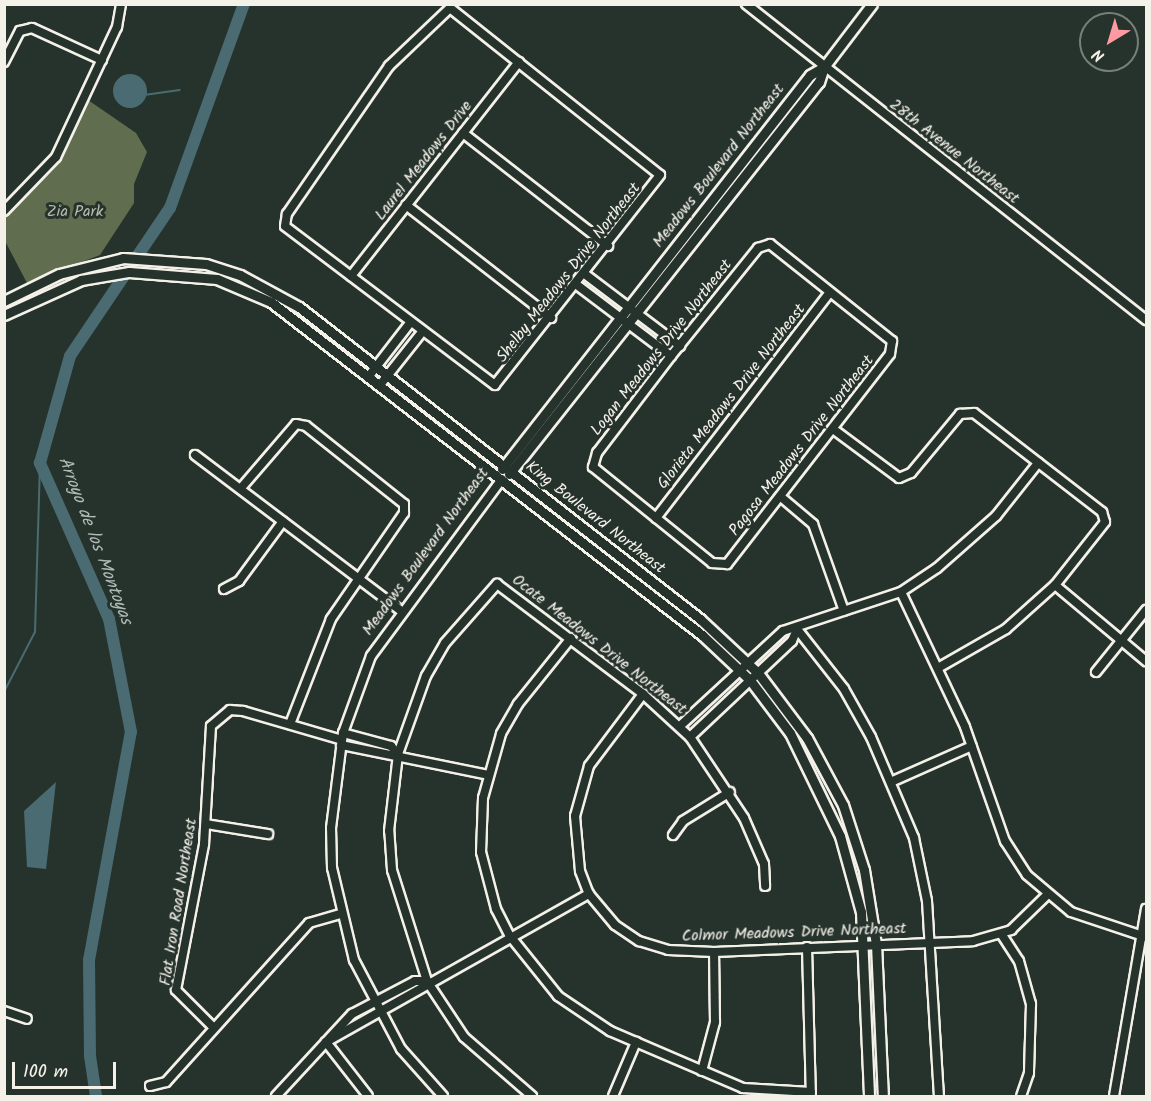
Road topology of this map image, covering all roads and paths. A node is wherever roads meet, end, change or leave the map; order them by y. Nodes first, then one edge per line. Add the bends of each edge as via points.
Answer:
1 (121, 4) edge
2 (746, 4) edge
3 (872, 4) edge
4 (102, 60) junction
5 (4, 62) edge
6 (519, 62) junction
7 (824, 67) junction
8 (463, 134) junction
9 (406, 206) junction
10 (4, 211) edge
11 (608, 246) junction
12 (585, 275) junction
13 (351, 276) junction
14 (577, 285) junction
15 (831, 292) junction
16 (4, 301) edge
17 (627, 306) junction
18 (4, 315) edge
19 (638, 315) junction
20 (620, 316) junction
21 (551, 318) junction
22 (1146, 320) edge
23 (410, 323) junction
24 (630, 324) junction
25 (422, 332) junction
26 (680, 346) junction
27 (671, 356) junction
28 (376, 367) junction
29 (369, 376) junction
30 (387, 376) junction
31 (380, 385) junction
32 (833, 429) junction
33 (195, 455) dead end
34 (1038, 463) junction
35 (503, 465) junction
36 (512, 472) junction
37 (502, 479) junction
38 (241, 488) junction
39 (780, 497) junction
40 (656, 518) junction
41 (283, 521) junction
42 (356, 579) junction
43 (1055, 585) junction
44 (224, 589) dead end
45 (902, 592) junction
46 (400, 610) junction
47 (1146, 610) edge
48 (844, 611) junction
49 (797, 628) junction
50 (571, 638) junction
51 (1122, 641) junction
52 (1146, 661) edge
53 (748, 663) junction
54 (938, 668) junction
55 (740, 670) junction
56 (1096, 672) dead end
57 (758, 673) junction
58 (750, 680) junction
59 (643, 694) junction
60 (290, 724) junction
61 (680, 726) junction
62 (690, 737) junction
63 (342, 739) junction
64 (972, 746) junction
65 (398, 754) junction
66 (488, 775) junction
67 (893, 781) junction
68 (730, 792) junction
69 (206, 824) junction
70 (268, 834) dead end
71 (673, 835) dead end
72 (765, 886) dead end
73 (589, 894) junction
74 (1047, 895) junction
75 (1146, 909) edge
76 (340, 914) junction
77 (1002, 935) junction
78 (510, 936) junction
79 (1142, 936) edge
80 (930, 943) junction
81 (863, 944) junction
82 (876, 944) junction
83 (807, 947) junction
84 (714, 951) junction
85 (427, 981) junction
86 (373, 1002) junction
87 (4, 1011) edge
88 (379, 1013) junction
89 (27, 1019) dead end
90 (214, 1028) junction
91 (326, 1041) junction
92 (636, 1042) junction
93 (702, 1071) junction
94 (150, 1086) dead end
95 (811, 1094) edge
96 (276, 1096) edge
97 (368, 1096) edge
98 (443, 1096) edge
99 (532, 1096) edge
100 (613, 1096) edge
101 (869, 1096) edge
102 (883, 1096) edge
103 (939, 1096) edge
104 (1021, 1096) edge
105 (1114, 1096) edge

1 - 4 street
2 - 7 street, 28th Avenue Northeast
3 - 7 street, Meadows Boulevard Northeast
4 - 5 street via 32,28 20,32
4 - 10 street via 57,157
6 - 8 street, Laurel Meadows Drive
6 - 11 street, Shelby Meadows Drive Northeast via 660,176
6 - 13 street via 450,8 389,66 285,226
7 - 17 street, Meadows Boulevard Northeast via 810,75
7 - 19 street, Meadows Boulevard Northeast via 819,82
7 - 22 street, 28th Avenue Northeast
8 - 9 street, Laurel Meadows Drive
8 - 11 street
9 - 13 street, Laurel Meadows Drive
9 - 21 street
11 - 12 street, Shelby Meadows Drive Northeast
12 - 14 street, Shelby Meadows Drive Northeast
12 - 17 street
13 - 23 street
14 - 20 street
14 - 21 street, Shelby Meadows Drive Northeast
15 - 26 street, Logan Meadows Drive Northeast via 770,244 758,248
15 - 32 street, Pagosa Meadows Drive Northeast via 892,341 890,354
15 - 40 street, Glorieta Meadows Drive Northeast
16 - 28 street, King Boulevard Northeast via 59,274 135,258 154,258 240,275 299,307
17 - 19 street
17 - 20 street, Meadows Boulevard Northeast
18 - 29 street, King Boulevard Northeast via 51,291 121,273 217,279 271,302
19 - 24 street, Meadows Boulevard Northeast
19 - 26 street
20 - 24 street
20 - 35 street, Meadows Boulevard Northeast
21 - 25 street, Shelby Meadows Drive Northeast via 495,385
23 - 25 street
23 - 28 street
24 - 27 street
24 - 36 street, Meadows Boulevard Northeast
25 - 30 street
26 - 27 street, Logan Meadows Drive Northeast
27 - 40 street, Logan Meadows Drive Northeast via 597,453 593,467
28 - 29 street
28 - 30 street, King Boulevard Northeast
29 - 31 street, King Boulevard Northeast
30 - 31 street
30 - 35 street, King Boulevard Northeast
31 - 37 street, King Boulevard Northeast
32 - 34 street via 899,478 911,473 960,414 974,413
32 - 39 street, Pagosa Meadows Drive Northeast
33 - 38 street
34 - 43 street via 1102,512 1105,522
34 - 45 street via 968,544
35 - 36 street, King Boulevard Northeast
35 - 37 street, Meadows Boulevard Northeast
36 - 37 street, Meadows Boulevard Northeast
36 - 53 street, King Boulevard Northeast
37 - 46 street, Meadows Boulevard Northeast
37 - 55 street, King Boulevard Northeast via 702,635
38 - 41 street
38 - 42 street via 296,424 306,426 397,495 404,513
39 - 40 street, Pagosa Meadows Drive Northeast via 727,564 712,563
39 - 48 street via 813,524
41 - 42 street
41 - 44 street via 239,580
42 - 46 street
42 - 60 street via 331,619
43 - 51 street
43 - 54 street via 1006,629
45 - 48 street
45 - 54 street
46 - 63 street, Meadows Boulevard Northeast via 371,656
47 - 51 street
48 - 49 street
49 - 53 street via 783,631
49 - 57 street
49 - 67 street via 844,689
50 - 59 street, Ocate Meadows Drive Northeast
50 - 65 street, Ocate Meadows Drive Northeast via 497,584 431,668
50 - 66 street via 518,704
51 - 52 street
51 - 56 street
53 - 55 street
53 - 57 street, King Boulevard Northeast
54 - 64 street
55 - 58 street, King Boulevard Northeast
55 - 61 street
57 - 58 street
57 - 82 street, King Boulevard Northeast via 807,738 843,805 864,870
58 - 62 street
58 - 81 street, King Boulevard Northeast via 790,733 827,801 861,912
59 - 61 street, Ocate Meadows Drive Northeast
59 - 73 street, Colmor Meadows Drive Northeast via 600,750 580,786 575,844
60 - 63 street, Flat Iron Road Northeast
60 - 69 street, Flat Iron Road Northeast via 230,710 210,726
61 - 62 street, Ocate Meadows Drive Northeast
62 - 68 street, Ocate Meadows Drive Northeast
63 - 65 street via 392,746
63 - 65 street via 387,758
63 - 76 street, Meadows Boulevard Northeast via 331,828
64 - 67 street
64 - 74 street via 1005,841
65 - 66 street
65 - 85 street via 389,831 392,870
66 - 78 street via 481,852 496,909
67 - 80 street via 914,838
68 - 71 street via 683,821
68 - 72 street, Ocate Meadows Drive Northeast via 764,864
69 - 70 street
69 - 90 street, Flat Iron Road Northeast via 176,990
73 - 78 street
73 - 84 street, Colmor Meadows Drive Northeast via 615,925 639,941 668,950
74 - 77 street
74 - 79 street via 1071,912
75 - 79 street
76 - 86 street, Meadows Boulevard Northeast
76 - 90 street via 309,923
77 - 80 street, Colmor Meadows Drive Northeast
77 - 104 street via 1019,961 1031,1004 1029,1073
78 - 85 street
78 - 92 street via 558,996
79 - 105 street
80 - 82 street, Colmor Meadows Drive Northeast
80 - 103 street
81 - 82 street, Colmor Meadows Drive Northeast
81 - 83 street, Colmor Meadows Drive Northeast
81 - 101 street, King Boulevard Northeast
82 - 102 street, King Boulevard Northeast
83 - 84 street, Colmor Meadows Drive Northeast
83 - 95 street
84 - 93 street via 716,1022
85 - 86 street via 414,981
85 - 88 street via 420,992
85 - 99 street via 464,1037
86 - 88 street, Meadows Boulevard Northeast
86 - 91 street via 352,1014
87 - 89 street
88 - 91 street
88 - 98 street, Meadows Boulevard Northeast via 416,1069
90 - 94 street via 166,1082
91 - 96 street
91 - 97 street
92 - 93 street
92 - 100 street
93 - 95 street via 767,1093

